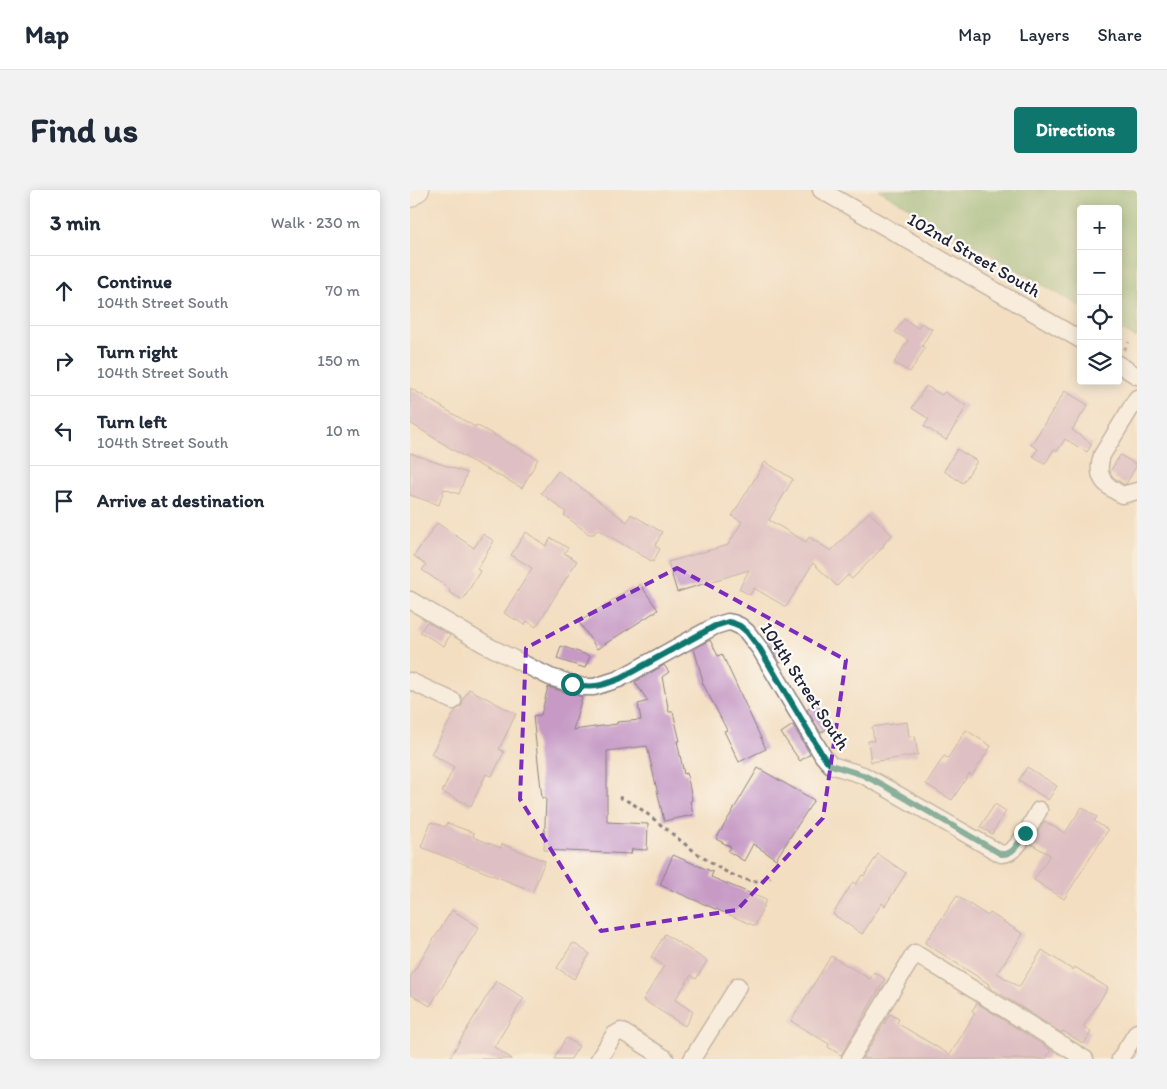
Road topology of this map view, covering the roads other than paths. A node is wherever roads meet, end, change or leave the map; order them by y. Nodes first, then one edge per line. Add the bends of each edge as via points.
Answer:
1 (419, 190) edge
2 (821, 190) edge
3 (410, 197) edge
4 (1077, 338) edge
5 (1122, 367) edge
6 (1137, 376) edge
7 (1137, 398) edge
8 (1137, 491) edge
9 (410, 600) edge
10 (410, 681) edge
11 (453, 701) dead end
12 (1039, 810) dead end
13 (738, 986) dead end
14 (1137, 1032) edge
15 (665, 1058) edge
16 (598, 1059) edge
17 (692, 1059) edge
18 (850, 1059) edge
19 (1085, 1059) edge
20 (1120, 1059) edge

1 - 3 main road
2 - 4 street, 102nd Street South
5 - 6 street
7 - 8 street via 1099,464 1100,475 1111,489 1122,495
9 - 12 street, 104th Street South via 484,644 550,677 582,687 613,682 715,626 728,622 737,624 760,649 831,765 881,784 1001,854 1014,850
10 - 11 street
13 - 17 street
14 - 20 street
15 - 16 street via 621,1031 614,1035
18 - 19 street via 915,953

